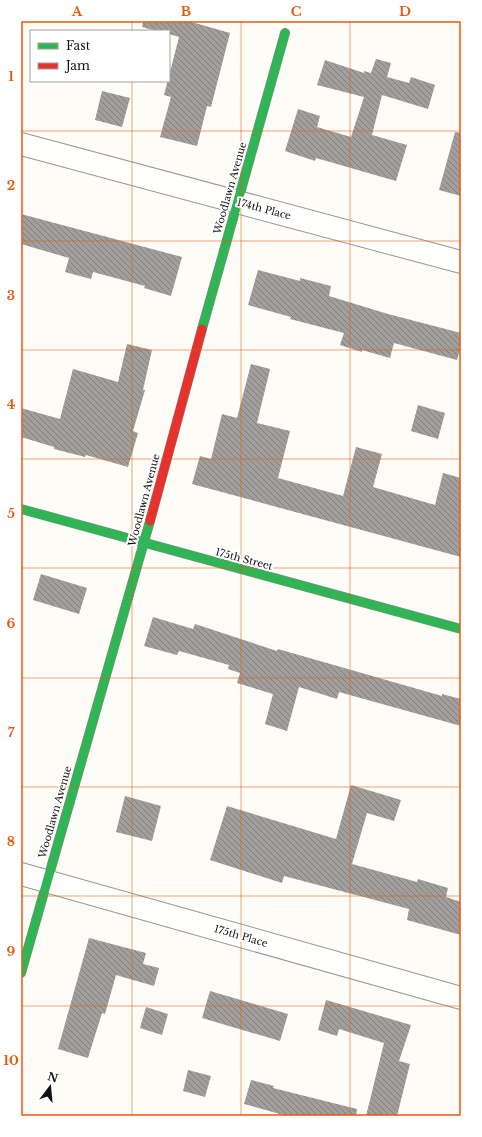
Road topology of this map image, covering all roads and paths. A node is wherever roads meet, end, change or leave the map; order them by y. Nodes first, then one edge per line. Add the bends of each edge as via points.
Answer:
1 (286, 33) dead end
2 (21, 144) edge
3 (237, 201) junction
4 (461, 262) edge
5 (21, 510) edge
6 (144, 543) junction
7 (461, 629) edge
8 (21, 874) edge
9 (47, 881) junction
10 (21, 973) edge
11 (461, 998) edge

1 - 3 street, Woodlawn Avenue
2 - 3 street, 174th Place
3 - 4 street, 174th Place
3 - 6 street, Woodlawn Avenue
5 - 6 street, 175th Street
6 - 7 street, 175th Street
6 - 9 street, Woodlawn Avenue
8 - 9 street, 175th Place
9 - 10 street, Woodlawn Avenue
9 - 11 street, 175th Place

